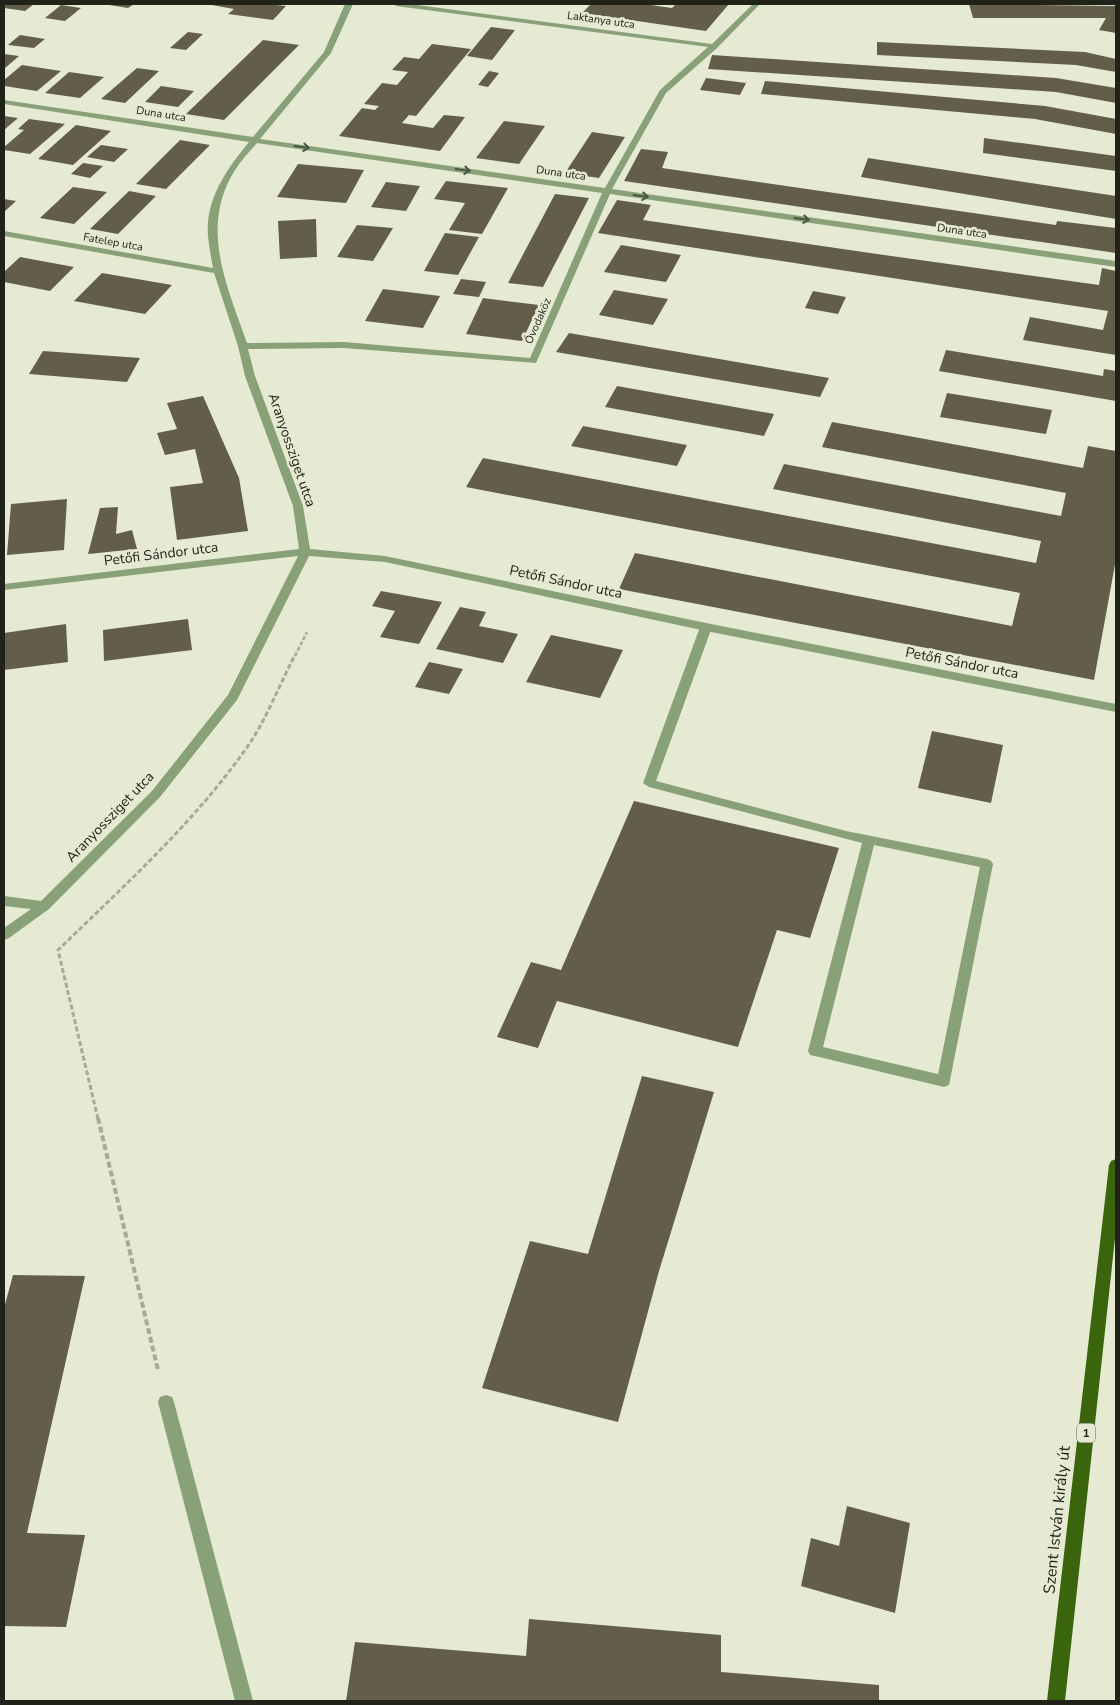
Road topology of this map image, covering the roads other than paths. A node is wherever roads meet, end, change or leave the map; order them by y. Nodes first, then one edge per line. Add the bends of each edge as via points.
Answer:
1 (348, 4) edge
2 (396, 4) edge
3 (757, 4) edge
4 (714, 46) junction
5 (4, 102) edge
6 (254, 140) junction
7 (607, 191) junction
8 (4, 234) edge
9 (1116, 264) edge
10 (218, 271) junction
11 (243, 346) junction
12 (305, 552) junction
13 (4, 587) edge
14 (706, 627) junction
15 (1116, 708) edge
16 (869, 840) junction
17 (4, 901) edge
18 (44, 906) junction
19 (4, 935) edge
20 (1116, 1165) edge
21 (166, 1402) road end
22 (244, 1701) edge
23 (1056, 1701) edge

1 - 6 street, Aranyossziget utca via 327,53
2 - 4 street, Laktanya utca
3 - 4 street
4 - 7 street, Óvodaköz via 663,92
5 - 6 street, Duna utca
6 -> 7 street, Duna utca
6 - 10 street, Aranyossziget utca via 232,168 215,204 212,235
7 -> 9 street, Duna utca
7 - 11 street, Óvodaköz via 533,361 344,345
8 - 10 street, Fatelep utca
10 - 11 street, Aranyossziget utca
11 - 12 street, Aranyossziget utca via 250,376 298,506
12 - 13 street, Petőfi Sándor utca
12 - 14 street, Petőfi Sándor utca via 385,559
12 - 18 street, Aranyossziget utca via 233,697 156,794
14 - 15 street, Petőfi Sándor utca
14 - 16 street via 649,783
16 - 16 street via 987,864 944,1081 815,1051
17 - 18 street
18 - 19 street, Aranyossziget utca
20 - 23 main road, Szent István király út / 1
21 - 22 street

